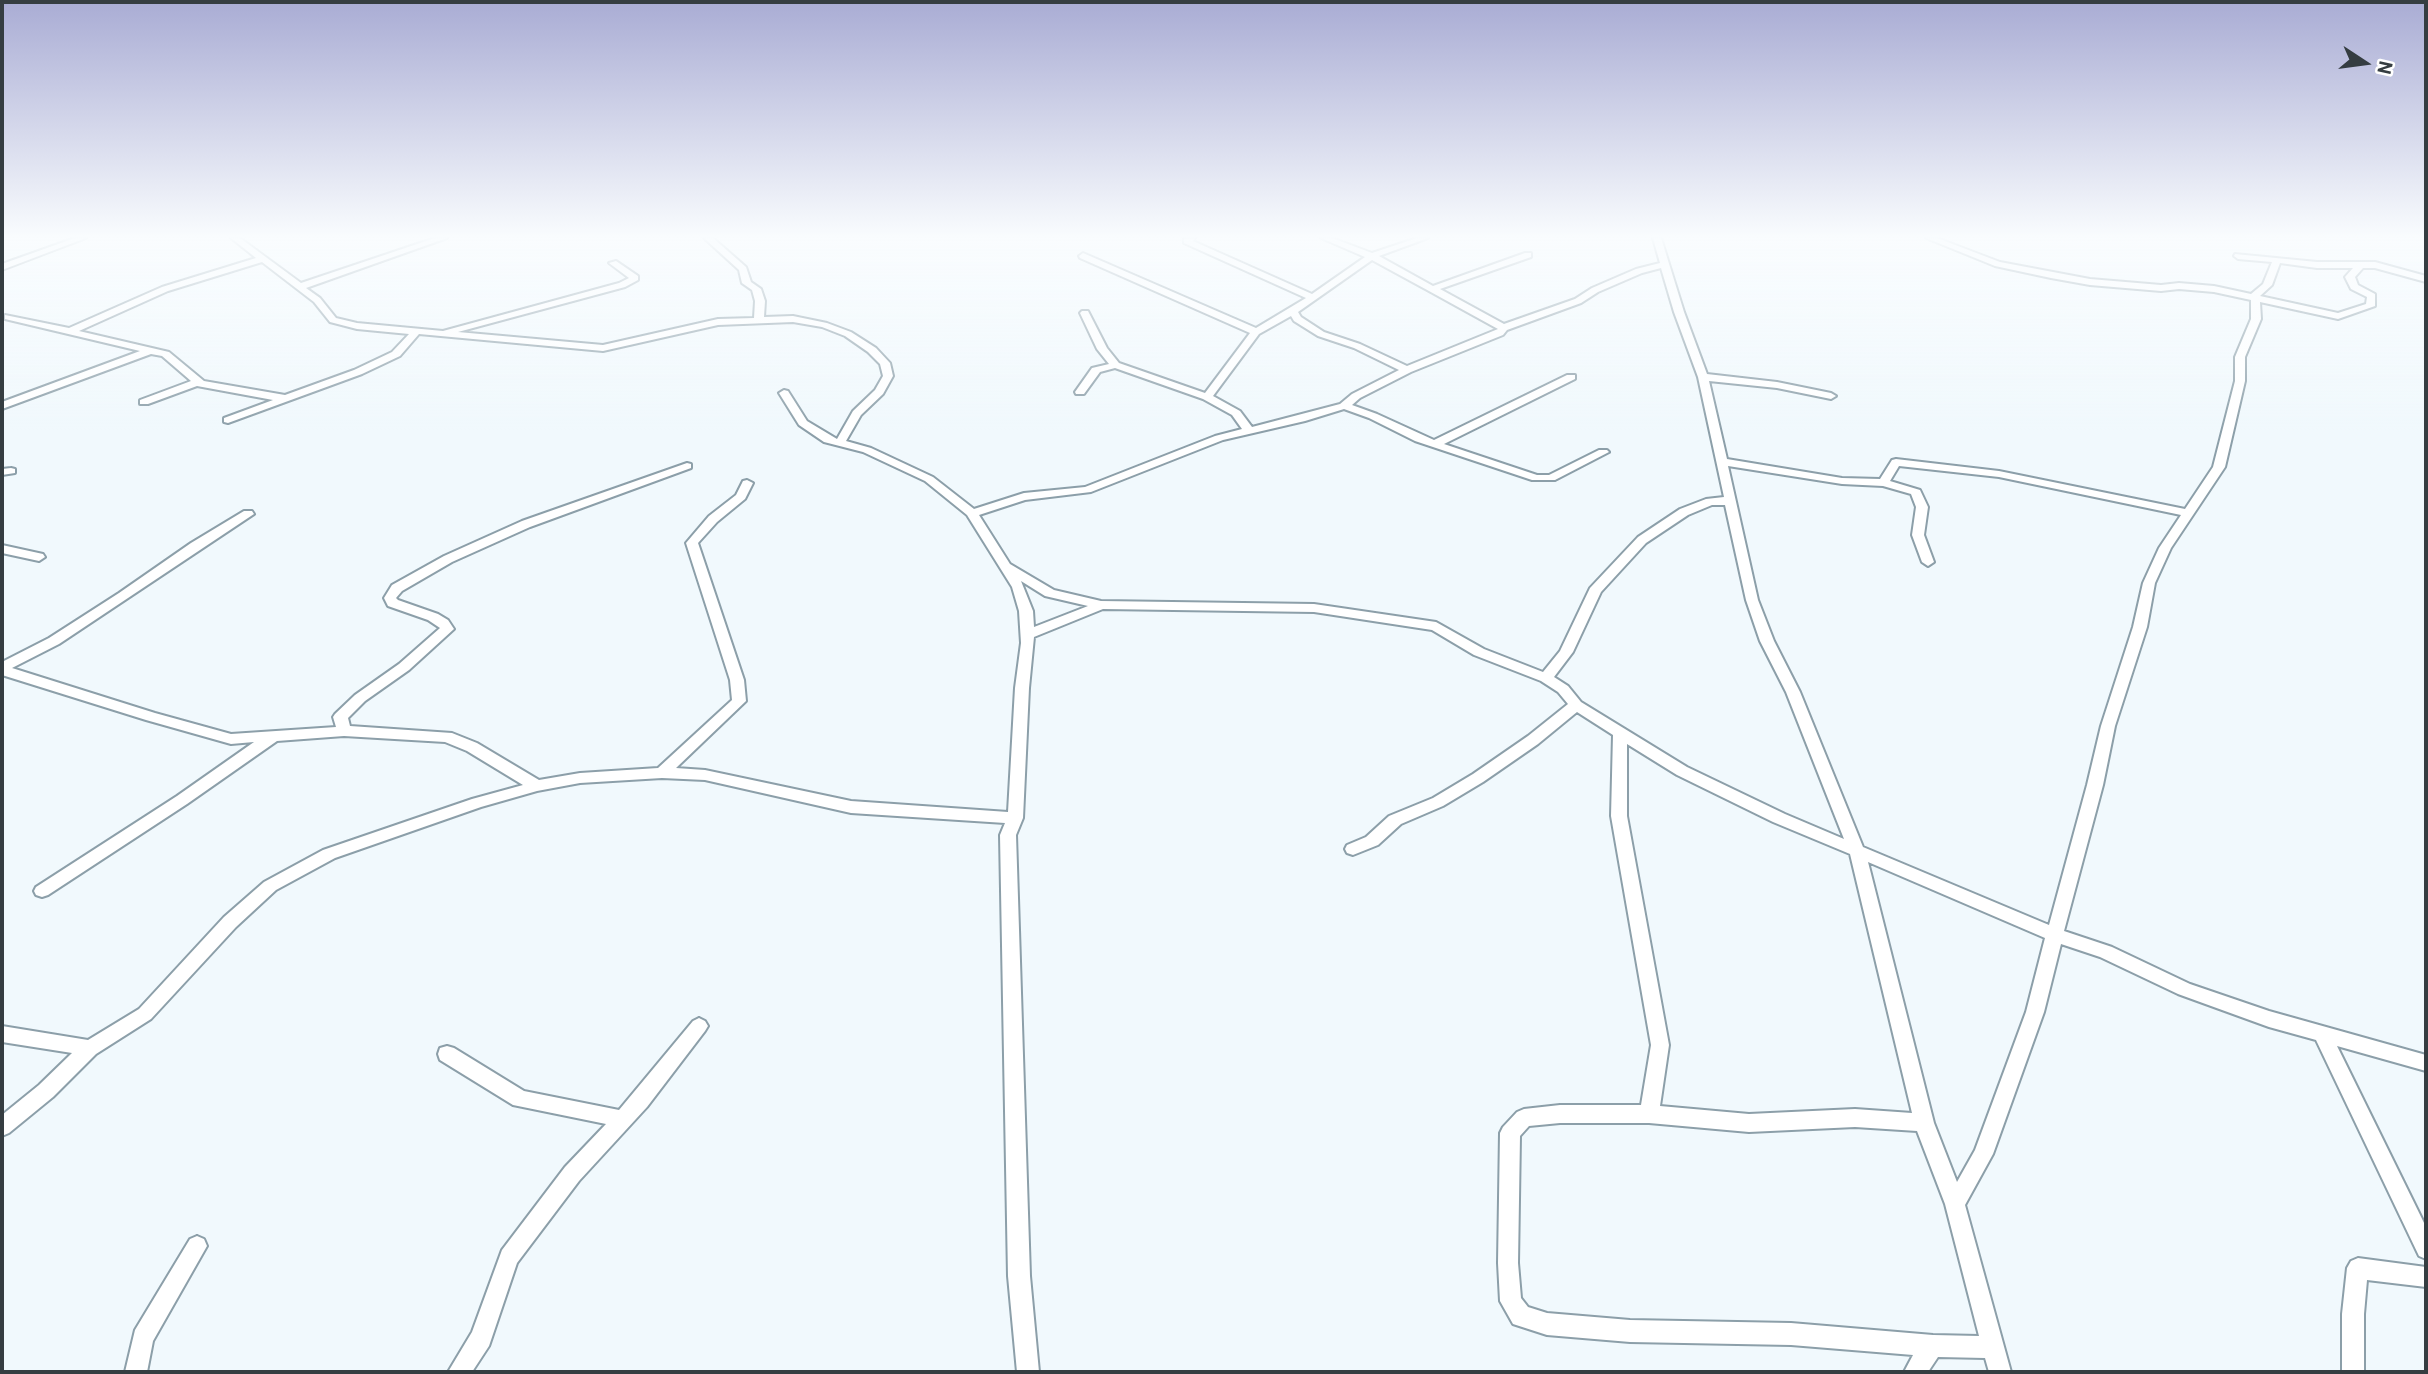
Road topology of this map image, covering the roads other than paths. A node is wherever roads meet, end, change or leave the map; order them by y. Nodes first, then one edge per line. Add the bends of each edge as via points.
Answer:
1 (136, 302) edge
2 (319, 302) edge
3 (558, 302) edge
4 (760, 302) edge
5 (1188, 302) edge
6 (1306, 302) edge
7 (1456, 302) edge
8 (1572, 302) edge
9 (1676, 302) edge
10 (2255, 302) edge
11 (2277, 302) edge
12 (2371, 302) edge
13 (1293, 311) junction
14 (1085, 313) dead end
15 (8, 317) dead end
16 (759, 319) junction
17 (1503, 328) junction
18 (69, 332) junction
19 (415, 332) junction
20 (1256, 332) junction
21 (438, 334) junction
22 (147, 352) junction
23 (1115, 365) junction
24 (1407, 370) junction
25 (1571, 377) dead end
26 (1703, 377) junction
27 (197, 382) junction
28 (1080, 392) dead end
29 (784, 393) dead end
30 (2, 395) edge
31 (1831, 396) dead end
32 (1207, 397) junction
33 (287, 399) junction
34 (17, 400) junction
35 (144, 402) dead end
36 (2, 406) edge
37 (1343, 406) junction
38 (228, 420) dead end
39 (1249, 431) junction
40 (840, 443) junction
41 (1435, 444) junction
42 (1602, 452) dead end
43 (1723, 462) junction
44 (687, 466) dead end
45 (747, 483) dead end
46 (1883, 483) junction
47 (1731, 501) junction
48 (972, 513) junction
49 (2188, 513) junction
50 (248, 514) dead end
51 (2, 549) edge
52 (39, 557) dead end
53 (1928, 562) dead end
54 (1003, 565) junction
55 (1101, 605) junction
56 (1027, 635) junction
57 (2, 669) edge
58 (1546, 678) junction
59 (1576, 705) junction
60 (344, 732) junction
61 (1620, 732) junction
62 (272, 737) junction
63 (662, 773) junction
64 (537, 786) junction
65 (1015, 818) junction
66 (1353, 849) dead end
67 (1857, 852) junction
68 (42, 891) dead end
69 (2056, 935) junction
70 (699, 1026) dead end
71 (2, 1034) edge
72 (2322, 1034) junction
73 (90, 1048) junction
74 (447, 1054) dead end
75 (2426, 1063) edge
76 (1649, 1114) junction
77 (623, 1119) junction
78 (1924, 1123) junction
79 (2, 1128) edge
80 (1955, 1204) junction
81 (197, 1246) dead end
82 (2426, 1249) edge
83 (2426, 1277) edge
84 (1933, 1346) junction
85 (1993, 1347) junction
86 (136, 1372) edge
87 (459, 1372) edge
88 (1028, 1372) edge
89 (1915, 1372) edge
90 (2000, 1372) edge
91 (2354, 1372) edge

1 - 18 street
2 - 19 street via 332,320
3 - 21 street
4 - 16 street
5 - 20 street
6 - 13 street
7 - 17 street
8 - 17 street
9 - 26 street
10 - 49 street via 2256,319 2240,358 2240,382 2219,467
11 - 12 street via 2337,316
13 - 20 street
13 - 24 street via 1297,319 1321,334
14 - 23 street
15 - 18 street
16 - 21 street via 680,328 603,348
16 - 40 street via 824,325 848,334 885,363 888,376 884,384 858,413
17 - 24 street
18 - 22 street
19 - 21 street
19 - 33 street via 396,354
20 - 32 street
22 - 27 street via 164,354
22 - 34 street
23 - 28 street via 1096,370
23 - 32 street
24 - 37 street
25 - 41 street
26 - 31 street
26 - 43 street
27 - 33 street
27 - 35 street
29 - 40 street via 803,423
30 - 34 street
32 - 39 street via 1236,414
33 - 38 street
34 - 36 street
37 - 39 street
37 - 41 street
39 - 48 street via 1186,449 1087,490 1024,497
40 - 48 street via 867,450 929,479
41 - 42 street via 1543,480
43 - 46 street
43 - 47 street
44 - 60 street via 526,524 397,588 390,598 393,603 433,617 447,629 340,717
45 - 63 street via 741,496 692,543 737,680 739,702
46 - 49 street via 1896,462 1999,474
46 - 53 street via 1916,492 1922,507 1918,535
47 - 58 street via 1710,502 1684,512 1642,540 1595,591 1566,652
47 - 67 street via 1767,641 1793,692
48 - 54 street
49 - 69 street via 2149,583
50 - 57 street via 54,641
51 - 52 street
54 - 55 street via 1050,593
54 - 56 street via 1018,587
55 - 56 street
55 - 58 street via 1276,606 1424,622 1479,652
56 - 65 street
57 - 62 street via 231,739
58 - 59 street
59 - 61 street
59 - 66 street via 1478,778 1395,820 1372,841
60 - 62 street
60 - 64 street via 447,737
61 - 67 street via 1682,771
61 - 76 street via 1619,816 1660,1045
62 - 68 street
63 - 64 street via 580,778
63 - 65 street via 705,775 851,807
64 - 73 street via 426,819 296,870 270,886 230,922 145,1014
65 - 88 street via 1008,835 1010,989 1018,1276
67 - 69 street
67 - 78 street
69 - 72 street via 2106,952 2184,989
69 - 80 street via 2035,1012 1983,1154
70 - 77 street
71 - 73 street
72 - 75 street
72 - 82 street
73 - 79 street
74 - 77 street via 520,1099
76 - 78 street via 1749,1123 1855,1118
76 - 84 street via 1524,1118 1510,1133 1508,1263 1511,1301 1521,1317 1548,1324 1630,1331 1791,1334
77 - 87 street via 572,1174 509,1257 481,1338
78 - 80 street
80 - 85 street
81 - 86 street via 143,1338
83 - 91 street via 2358,1268
84 - 85 street
84 - 89 street
85 - 90 street

